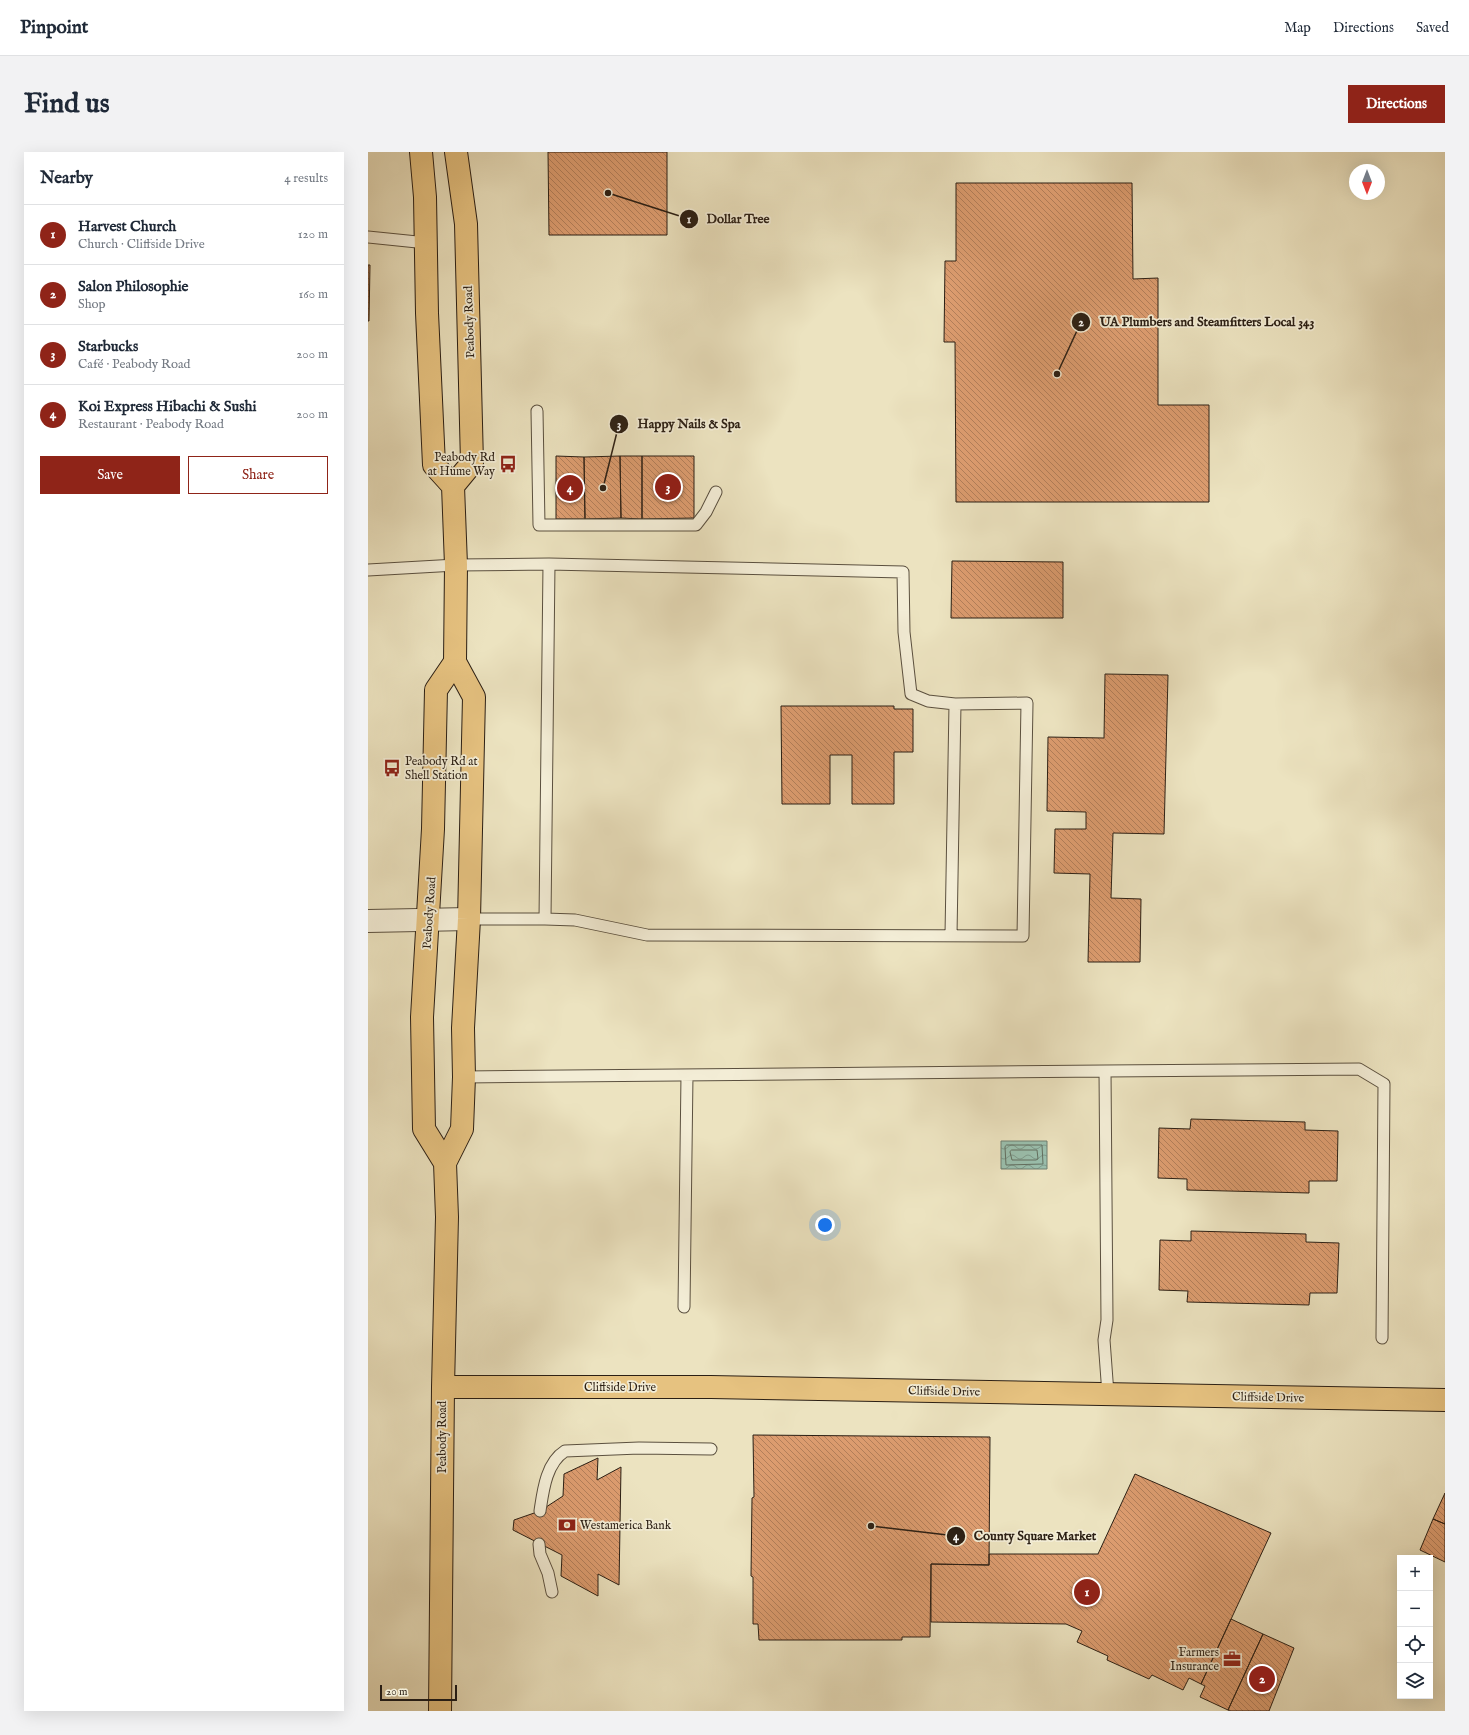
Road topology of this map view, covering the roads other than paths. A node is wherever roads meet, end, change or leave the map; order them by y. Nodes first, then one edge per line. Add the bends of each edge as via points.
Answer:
1 (421, 152) edge
2 (456, 152) edge
3 (368, 237) edge
4 (427, 244) junction
5 (537, 411) dead end
6 (453, 486) junction
7 (716, 492) dead end
8 (549, 564) junction
9 (456, 565) junction
10 (368, 570) edge
11 (455, 662) junction
12 (955, 704) junction
13 (469, 919) junction
14 (545, 919) junction
15 (428, 920) junction
16 (368, 922) edge
17 (951, 935) junction
18 (1105, 1071) junction
19 (687, 1075) junction
20 (464, 1077) junction
21 (445, 1163) junction
22 (684, 1307) dead end
23 (1382, 1338) dead end
24 (443, 1387) junction
25 (1108, 1394) junction
26 (1445, 1400) edge
27 (711, 1449) dead end
28 (540, 1511) dead end
29 (538, 1544) dead end
30 (552, 1592) dead end
31 (440, 1711) edge

1 - 4 main road
2 - 6 main road, Peabody Road via 466,224 472,463
3 - 4 lane
4 - 6 main road via 427,313 434,464
5 - 7 lane via 538,525 696,525
6 - 9 main road, Peabody Road
8 - 9 lane
8 - 12 lane via 903,572 904,632 911,694 928,701
8 - 14 lane
9 - 10 lane
9 - 11 main road, Peabody Road
11 - 13 main road, Peabody Road via 474,697
11 - 15 main road, Peabody Road via 436,690
12 - 17 lane
12 - 17 lane via 1027,703 1023,936
13 - 14 lane
13 - 15 street
13 - 20 main road, Peabody Road via 463,1028
14 - 17 lane via 575,920 647,935
15 - 16 street
15 - 21 main road, Peabody Road via 422,1017 424,1130
18 - 19 lane
18 - 23 lane via 1359,1068 1384,1084
18 - 25 lane via 1107,1320 1104,1340
19 - 20 lane
19 - 22 lane
20 - 21 main road, Peabody Road via 462,1129
21 - 24 main road, Peabody Road via 447,1217
24 - 25 main road, Cliffside Drive via 711,1387
24 - 31 main road, Peabody Road
25 - 26 main road, Cliffside Drive
27 - 28 lane via 564,1451 551,1466 542,1493
29 - 30 lane

